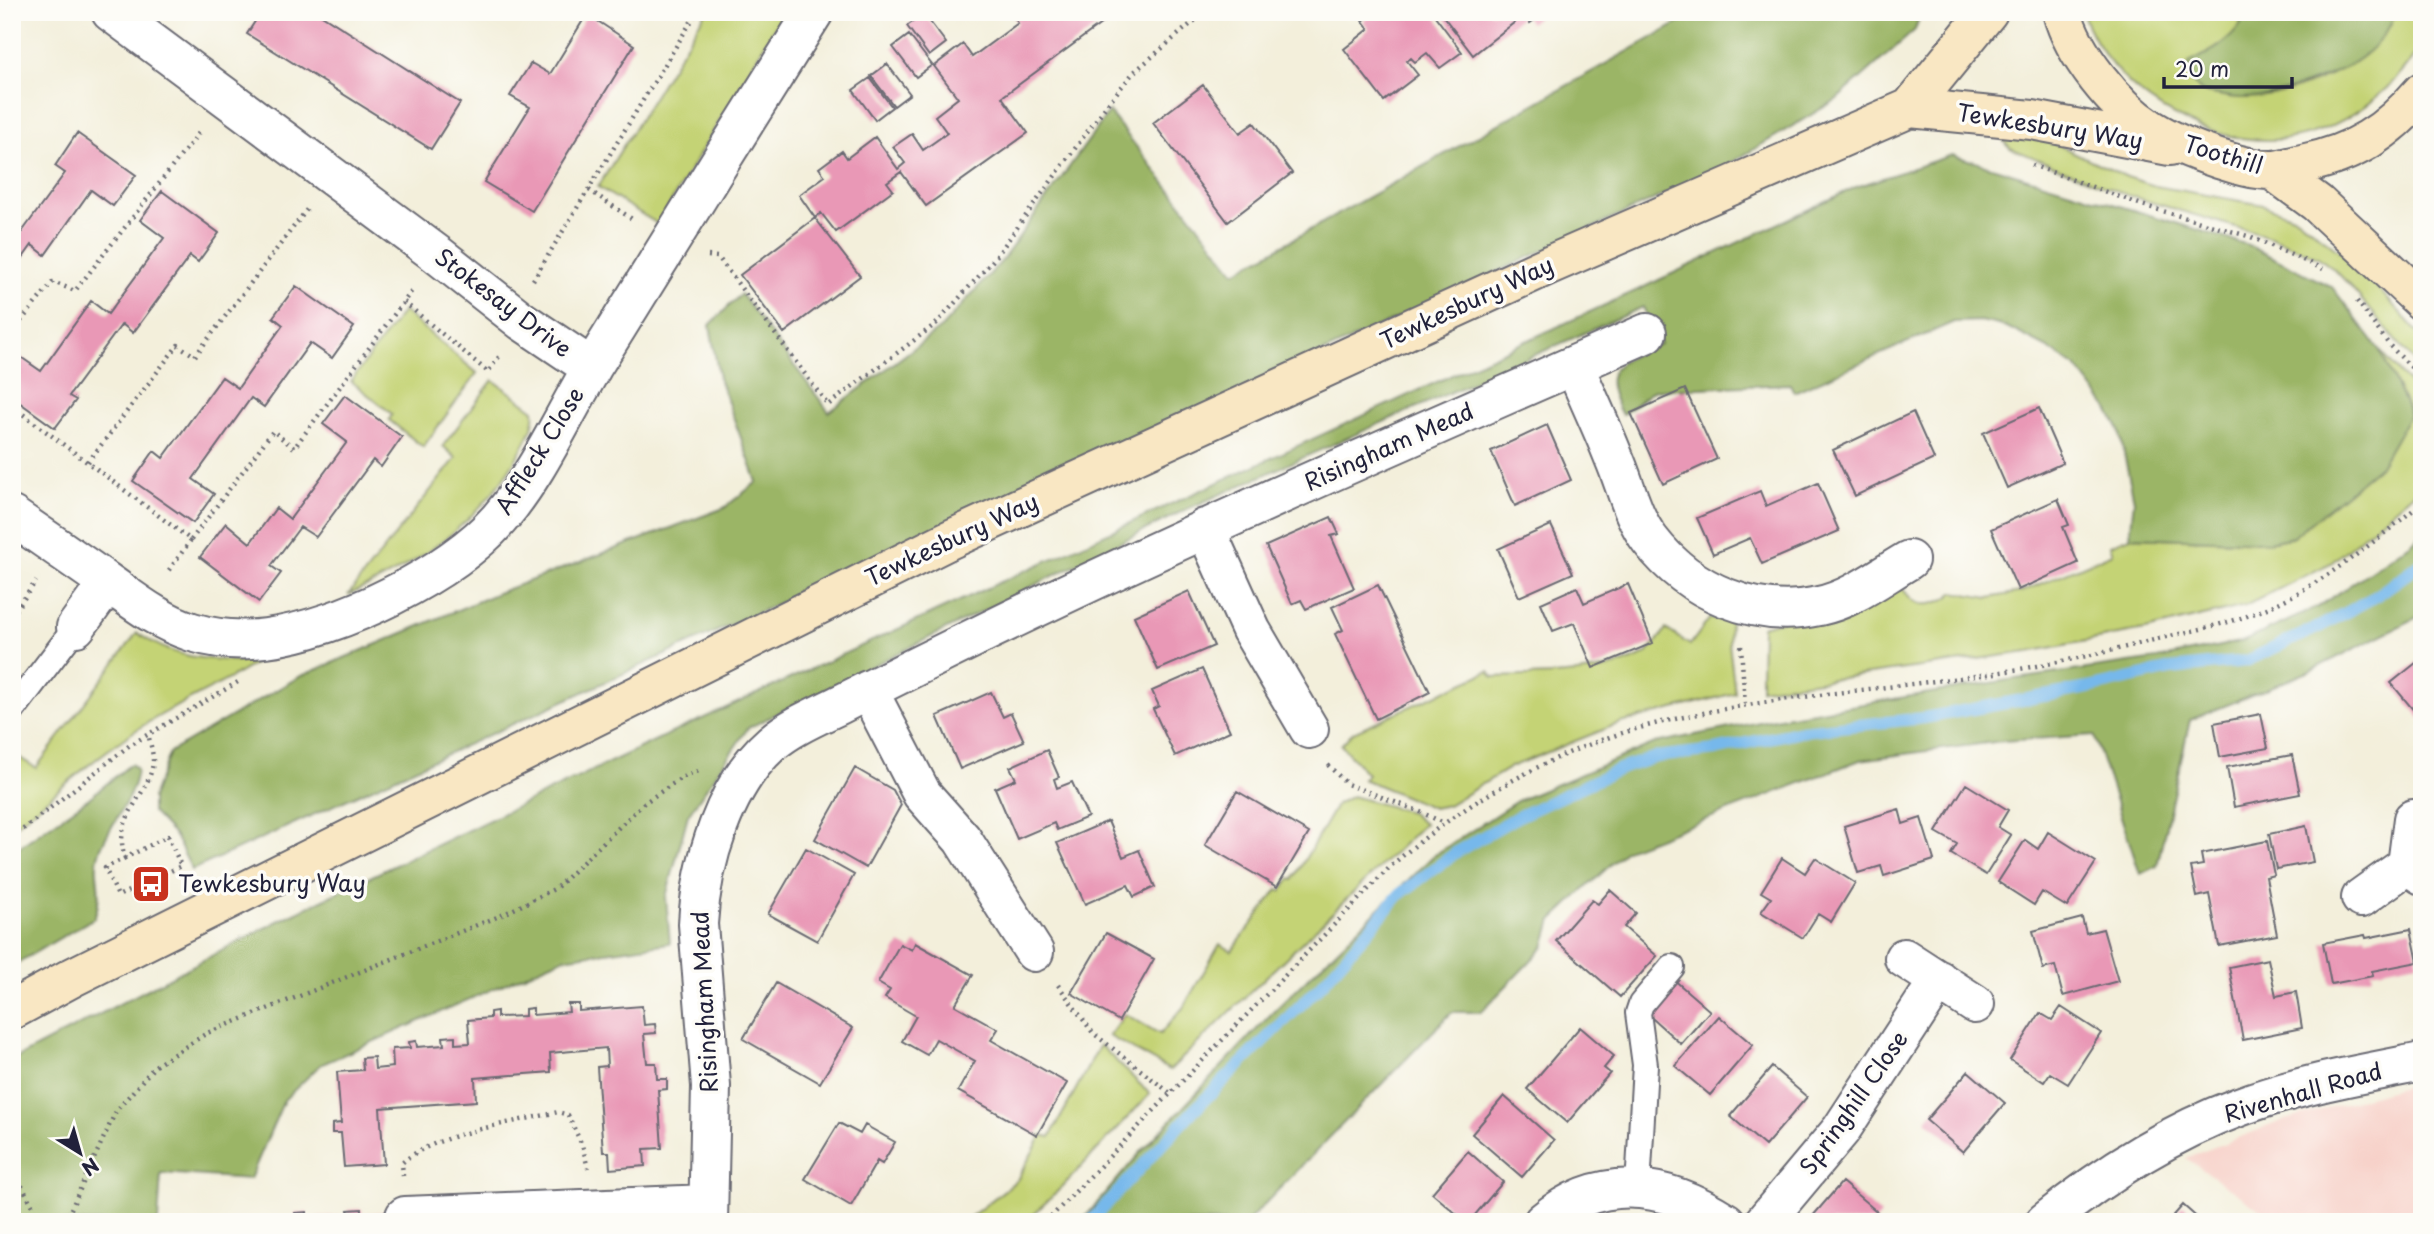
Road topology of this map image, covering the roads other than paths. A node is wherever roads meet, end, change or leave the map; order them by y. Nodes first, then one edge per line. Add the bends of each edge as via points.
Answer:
1 (111, 12) edge
2 (814, 12) edge
3 (1988, 12) edge
4 (2062, 12) edge
5 (2422, 92) edge
6 (1910, 108) junction
7 (2190, 149) junction
8 (2272, 170) junction
9 (2422, 302) edge
10 (1647, 333) dead end
11 (1574, 365) junction
12 (592, 369) junction
13 (12, 516) edge
14 (1205, 528) junction
15 (1909, 560) dead end
16 (108, 583) junction
17 (76, 627) joint
18 (868, 690) junction
19 (12, 711) edge
20 (1309, 729) road end
21 (2413, 819) dead end
22 (2414, 870) edge
23 (2361, 898) dead end
24 (1034, 952) road end
25 (1904, 958) dead end
26 (1672, 967) dead end
27 (1939, 980) junction
28 (1975, 1004) dead end
29 (12, 1010) edge
30 (2422, 1062) edge
31 (1638, 1187) junction
32 (708, 1213) edge
33 (405, 1216) road end
34 (1543, 1222) edge
35 (1726, 1222) edge
36 (1763, 1222) edge
37 (2045, 1222) edge

1 - 12 street, Stokesay Drive
2 - 12 street, Stokesay Drive
3 - 6 main road, Tewkesbury Way
4 - 7 main road, Toothill via 2085,60 2122,105 2150,128
5 - 8 main road, Toothill via 2384,131 2358,146 2327,159
6 - 7 main road, Tewkesbury Way via 2032,120
6 - 29 main road, Tewkesbury Way via 1549,265 949,540
7 - 8 main road, Toothill via 2253,169
8 - 9 main road via 2326,211
10 - 11 street, Risingham Mead
11 - 14 street, Risingham Mead
11 - 15 street via 1633,510 1651,541 1692,579 1732,600 1766,610 1821,606
12 - 16 street, Affleck Close via 528,479 499,519 439,570 399,593 289,635 234,639 193,632 160,619
13 - 16 street, Affleck Close
14 - 18 street, Risingham Mead
14 - 20 street via 1251,630
16 - 17 street
17 - 19 lane
18 - 24 street via 922,794 962,839
18 - 32 street, Risingham Mead via 783,736 758,757 710,849 698,924 710,1052
21 - 22 street
22 - 23 street
25 - 27 street
26 - 31 lane via 1641,1004 1639,1013 1644,1065
27 - 28 street
27 - 36 street, Springhill Close via 1840,1130
30 - 37 street, Rivenhall Road via 2239,1106 2132,1160
31 - 34 street via 1611,1188 1580,1198
31 - 35 street via 1676,1196
32 - 33 street via 598,1209

